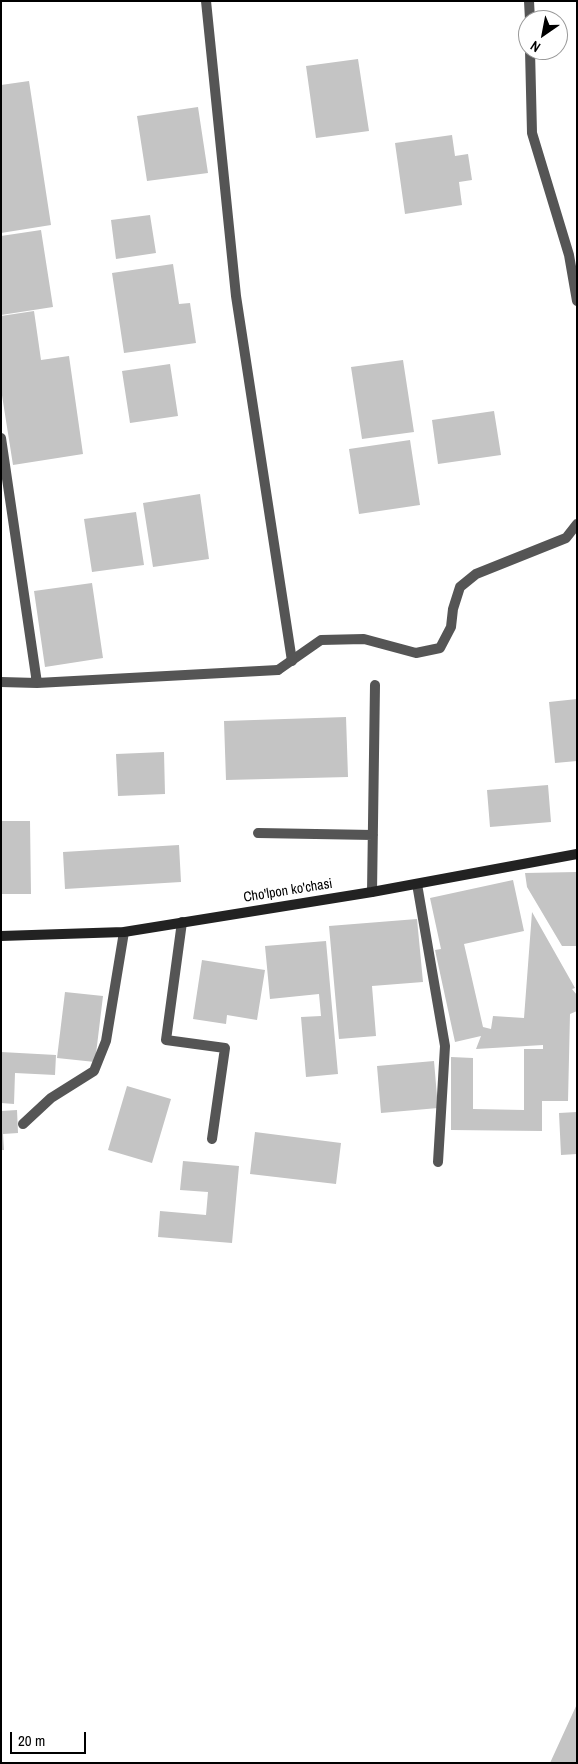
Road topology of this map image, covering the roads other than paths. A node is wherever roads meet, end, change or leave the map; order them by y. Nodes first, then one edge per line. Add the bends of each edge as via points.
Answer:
1 (206, 1) edge
2 (530, 60) edge
3 (577, 301) edge
4 (1, 438) edge
5 (577, 524) edge
6 (292, 661) junction
7 (1, 682) edge
8 (38, 682) junction
9 (375, 685) dead end
10 (258, 833) dead end
11 (373, 835) junction
12 (577, 854) edge
13 (417, 884) junction
14 (372, 892) junction
15 (182, 922) junction
16 (124, 932) junction
17 (1, 936) edge
18 (23, 1124) dead end
19 (212, 1139) dead end
20 (438, 1162) dead end

1 - 6 street via 236,296
2 - 3 street via 532,133 569,255
4 - 8 street
5 - 6 street via 566,538 476,574 460,587 451,627 440,648 416,653 364,639 321,640
6 - 8 street via 278,670
7 - 8 street
9 - 11 street
10 - 11 street
11 - 14 street
12 - 13 main road, Cho'lpon ko'chasi
13 - 14 main road, Cho'lpon ko'chasi
13 - 20 street via 445,1046
14 - 15 main road, Cho'lpon ko'chasi
15 - 16 main road, Cho'lpon ko'chasi
15 - 19 street via 166,1040 225,1048
16 - 17 main road, Cho'lpon ko'chasi
16 - 18 street via 106,1041 94,1071 51,1098

